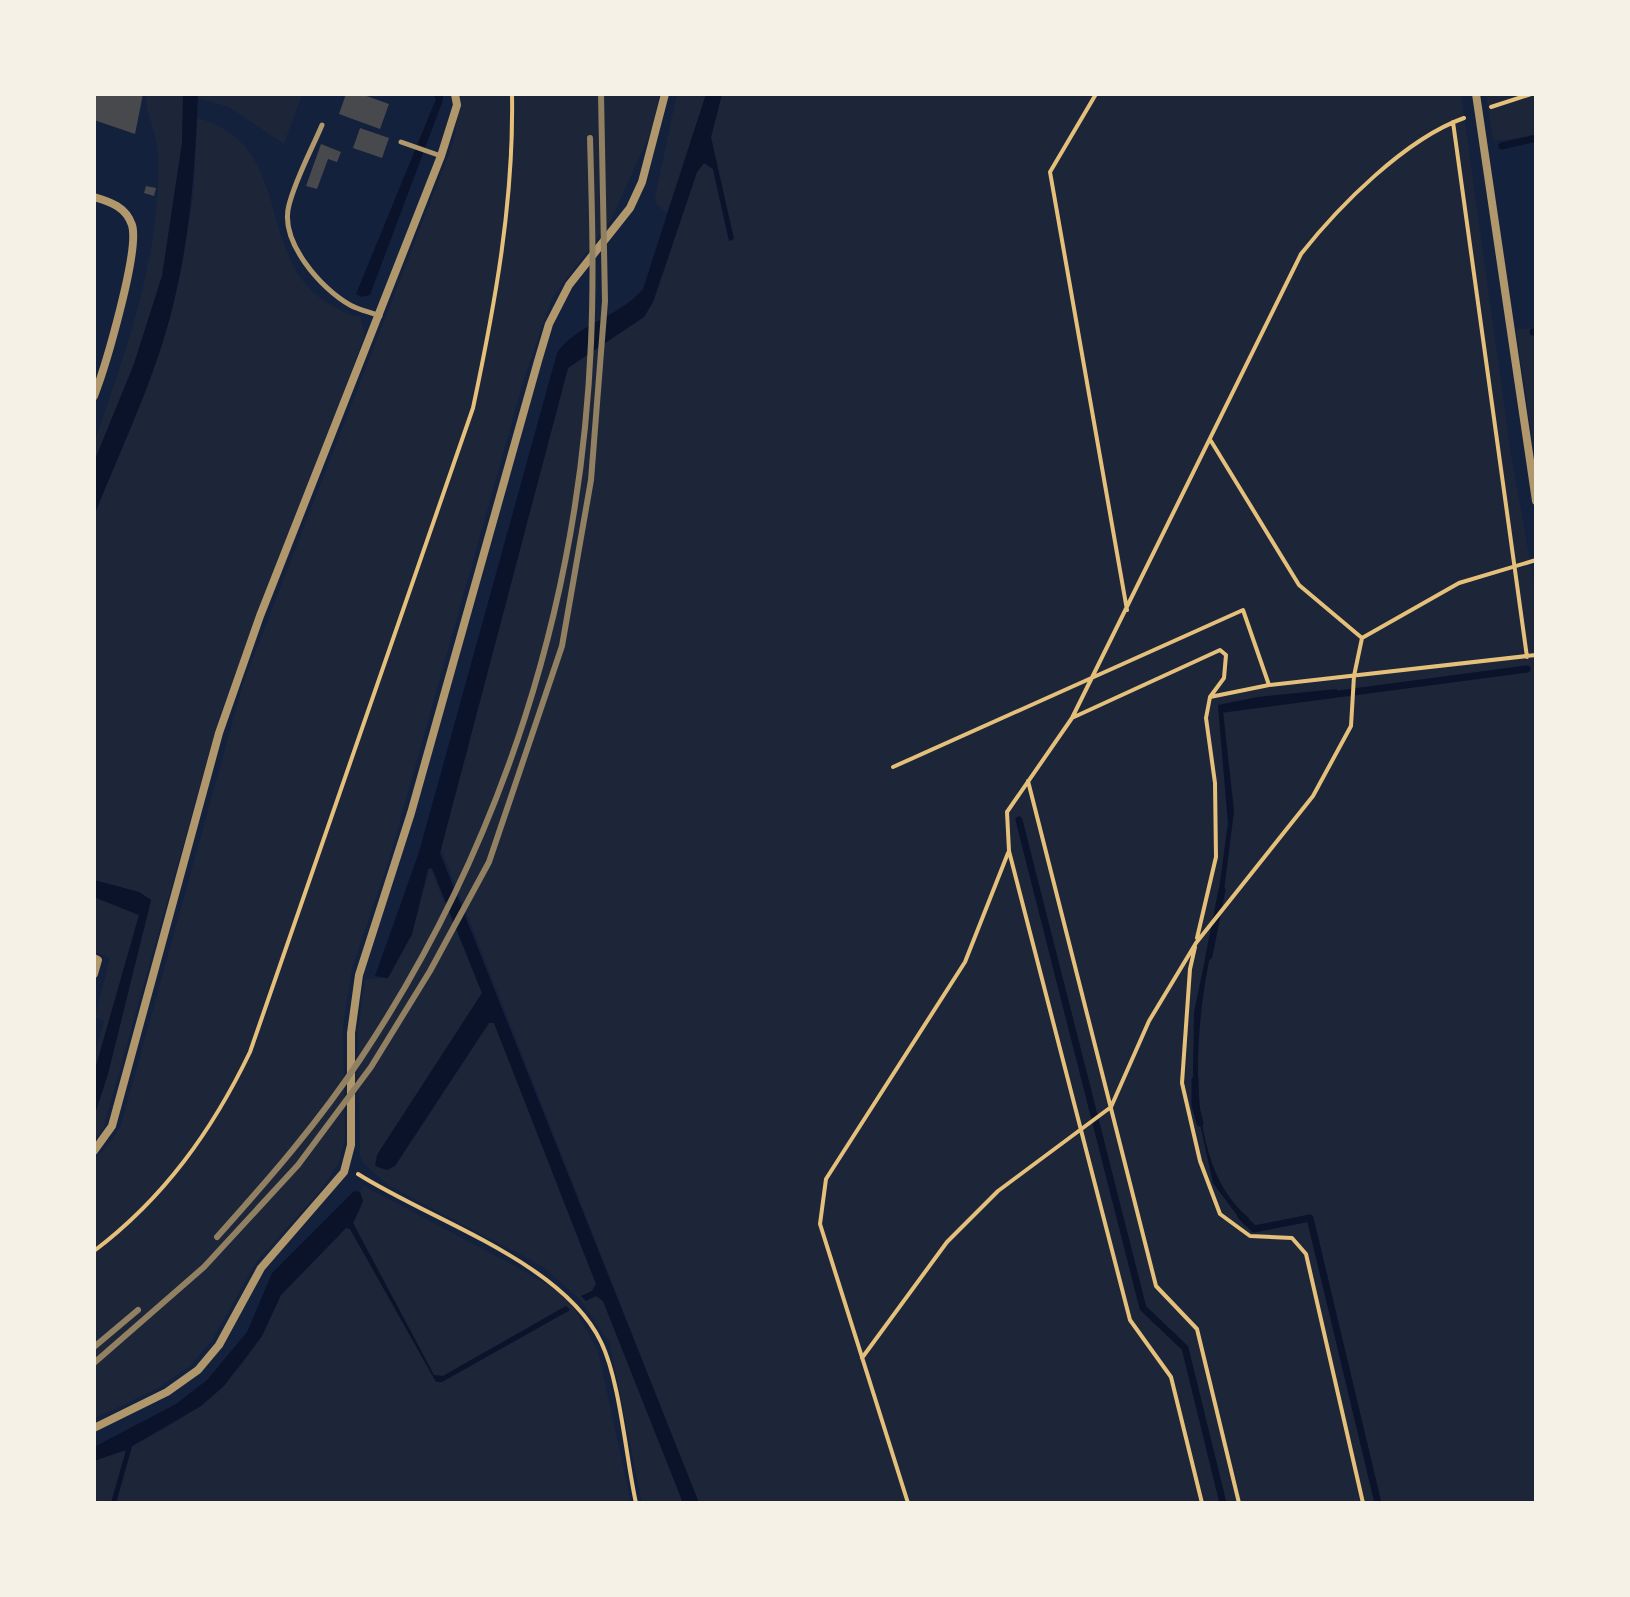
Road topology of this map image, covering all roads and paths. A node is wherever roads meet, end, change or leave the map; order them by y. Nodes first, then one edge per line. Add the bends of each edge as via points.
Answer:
1 (455, 94) edge
2 (512, 94) edge
3 (665, 94) edge
4 (1096, 94) edge
5 (1476, 94) edge
6 (1531, 94) edge
7 (1478, 112) junction
8 (1463, 118) dead end
9 (1453, 122) junction
10 (322, 125) dead end
11 (401, 142) dead end
12 (441, 156) junction
13 (94, 197) edge
14 (380, 316) junction
15 (94, 396) edge
16 (1211, 441) junction
17 (1536, 501) edge
18 (1536, 560) edge
19 (1127, 612) junction
20 (1362, 638) junction
21 (1536, 655) edge
22 (1527, 657) junction
23 (1354, 676) junction
24 (1088, 681) junction
25 (1269, 685) junction
26 (1210, 697) junction
27 (1072, 718) junction
28 (893, 767) dead end
29 (1028, 781) junction
30 (1009, 851) junction
31 (1196, 943) junction
32 (94, 958) edge
33 (94, 974) edge
34 (1111, 1107) junction
35 (1080, 1133) junction
36 (94, 1151) edge
37 (346, 1167) junction
38 (94, 1251) edge
39 (862, 1358) junction
40 (94, 1428) edge
41 (636, 1503) edge
42 (908, 1503) edge
43 (1202, 1503) edge
44 (1239, 1503) edge
45 (1363, 1503) edge

1 - 12 street via 457,105
2 - 38 path via 513,153 496,298 473,408 250,1052 223,1109 165,1186
3 - 37 street via 630,208 569,285 538,361 411,813 359,975 351,1033 351,1145
4 - 19 path via 1050,172
5 - 7 street
6 - 7 path
7 - 17 street
8 - 9 path
9 - 16 path via 1388,167 1325,224 1301,254
9 - 22 path
10 - 14 lane via 287,208 290,233 324,285 350,305
11 - 12 lane
12 - 14 street
13 - 15 street via 116,204 127,215 133,240 112,343
14 - 36 street via 224,718 112,1126
16 - 19 path
16 - 20 path via 1299,585
18 - 20 path via 1459,583
19 - 24 path
20 - 23 path
21 - 22 path
22 - 23 path
23 - 25 path
23 - 31 path via 1351,726 1313,796
24 - 25 path via 1243,610
24 - 27 path
24 - 28 path
25 - 26 path
26 - 27 path via 1224,678 1226,655 1220,650
26 - 31 path via 1206,718 1215,783 1216,857
27 - 29 path
29 - 30 path via 1007,812
29 - 34 path
30 - 35 path
30 - 39 path via 965,962 826,1179 820,1224
31 - 34 path via 1149,1021
31 - 45 path via 1182,1083 1200,1161 1220,1214 1250,1236 1292,1238 1306,1254
32 - 33 street
34 - 35 path
34 - 44 path via 1156,1286 1197,1329
35 - 39 path via 998,1191 947,1242
35 - 43 path via 1130,1320 1171,1377
37 - 40 street via 261,1268 219,1345 198,1370 167,1392
37 - 41 path via 533,1269 573,1298 602,1343
39 - 42 path

